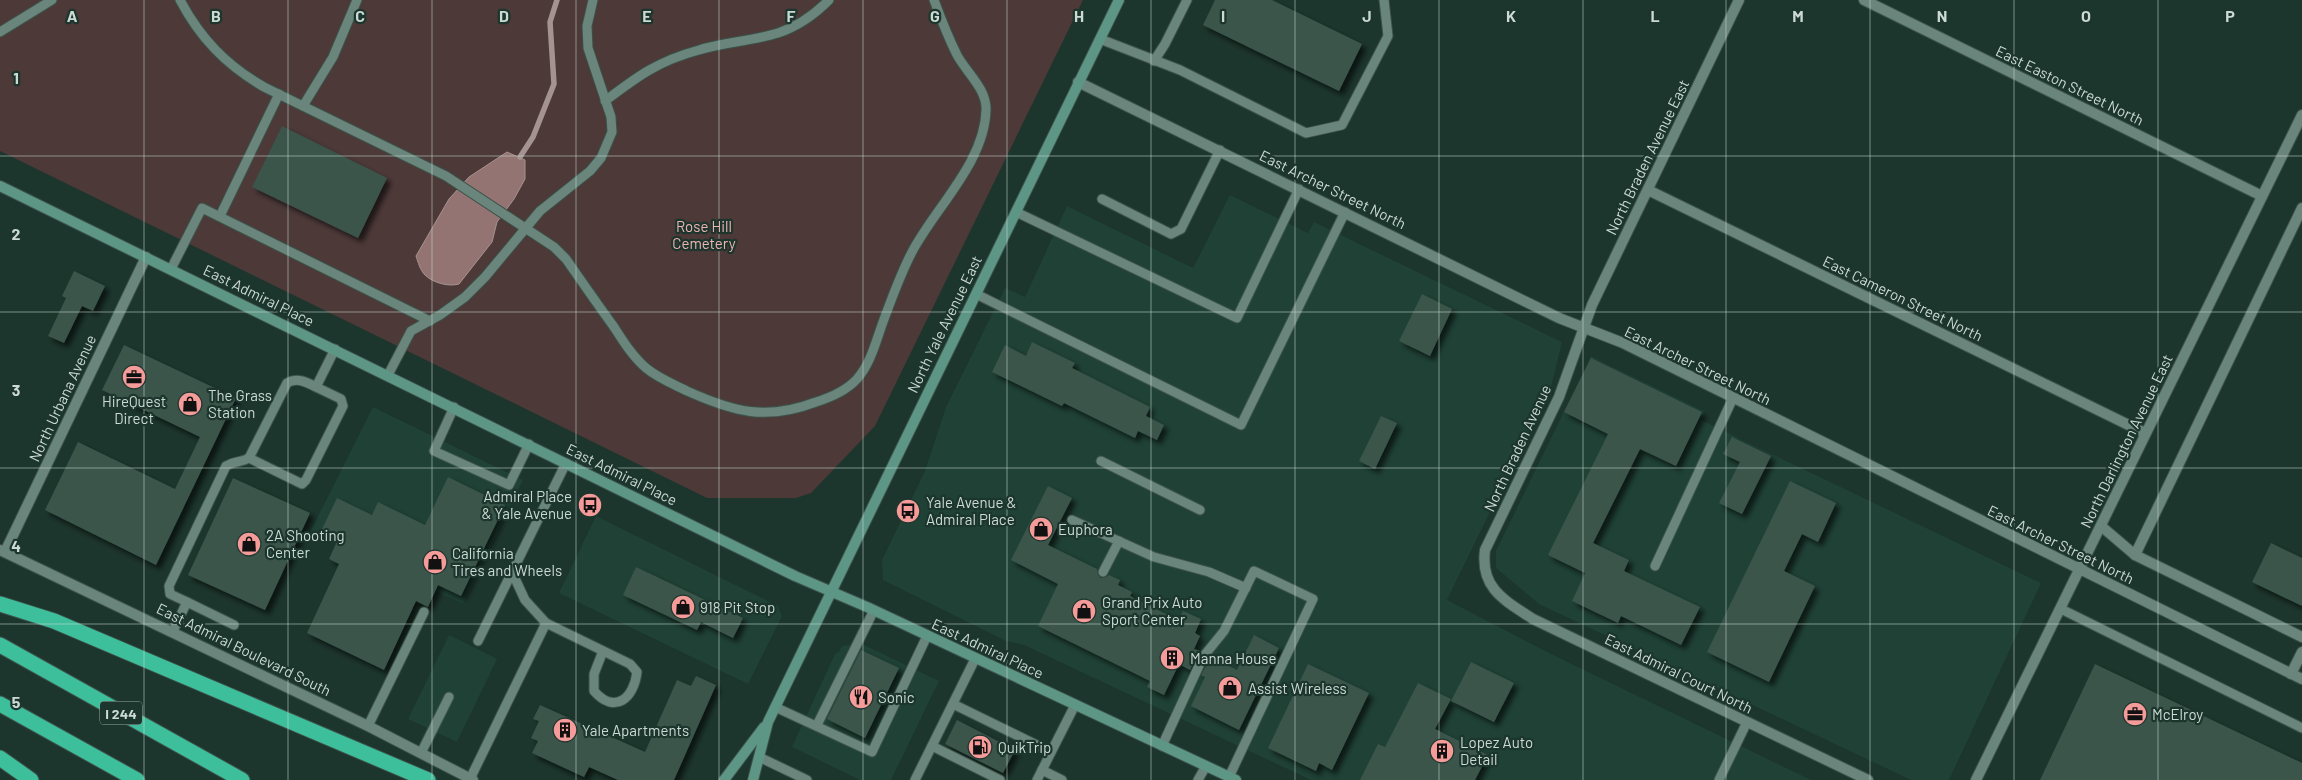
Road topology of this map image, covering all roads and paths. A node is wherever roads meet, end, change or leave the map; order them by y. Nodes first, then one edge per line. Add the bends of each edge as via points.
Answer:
1 (52, 0) edge
2 (180, 0) edge
3 (357, 0) edge
4 (593, 0) edge
5 (829, 0) edge
6 (934, 0) edge
7 (1119, 0) edge
8 (1187, 0) edge
9 (1384, 0) edge
10 (1740, 0) edge
11 (1864, 0) edge
12 (0, 32) edge
13 (1100, 40) junction
14 (1154, 61) junction
15 (1078, 82) junction
16 (279, 94) junction
17 (605, 101) junction
18 (303, 106) junction
19 (2302, 115) edge
20 (1220, 150) junction
21 (0, 186) edge
22 (1299, 190) junction
23 (1648, 190) junction
24 (2262, 196) junction
25 (1102, 199) dead end
26 (2302, 208) edge
27 (1016, 212) junction
28 (1345, 212) junction
29 (220, 216) junction
30 (524, 228) junction
31 (146, 257) junction
32 (171, 269) junction
33 (976, 294) junction
34 (430, 320) junction
35 (1584, 329) junction
36 (335, 349) junction
37 (388, 374) junction
38 (316, 386) junction
39 (1733, 398) junction
40 (454, 407) junction
41 (2145, 433) junction
42 (529, 444) junction
43 (249, 458) junction
44 (1101, 461) dead end
45 (566, 463) junction
46 (1200, 510) dead end
47 (1072, 520) dead end
48 (2101, 526) junction
49 (1119, 541) junction
50 (2, 551) edge
51 (2135, 555) junction
52 (1655, 566) dead end
53 (2080, 570) junction
54 (512, 572) junction
55 (1103, 572) dead end
56 (1487, 580) joint
57 (1246, 588) junction
58 (830, 591) junction
59 (187, 602) junction
60 (0, 604) edge
61 (2061, 609) junction
62 (874, 610) junction
63 (424, 612) dead end
64 (546, 623) junction
65 (234, 625) dead end
66 (173, 631) junction
67 (927, 636) junction
68 (2302, 636) edge
69 (478, 640) dead end
70 (0, 645) edge
71 (603, 651) junction
72 (2302, 652) edge
73 (975, 659) junction
74 (2291, 674) junction
75 (2302, 679) edge
76 (449, 697) dead end
77 (0, 704) edge
78 (953, 704) junction
79 (1075, 705) junction
80 (775, 707) junction
81 (768, 722) junction
82 (1747, 722) junction
83 (817, 725) junction
84 (368, 726) junction
85 (2302, 728) edge
86 (932, 746) junction
87 (1162, 746) junction
88 (1051, 752) junction
89 (421, 753) junction
90 (759, 756) junction
91 (0, 758) edge
92 (1206, 766) junction
93 (1042, 770) junction
94 (1232, 778) edge
95 (472, 779) edge
96 (31, 780) edge
97 (138, 780) edge
98 (242, 780) edge
99 (428, 780) edge
100 (724, 780) edge
101 (753, 780) edge
102 (808, 780) edge
103 (915, 780) edge
104 (1000, 780) edge
105 (1037, 780) edge
106 (1062, 780) edge
107 (1198, 780) edge
108 (1719, 780) edge
109 (1868, 780) edge
110 (1976, 780) edge

1 - 12 lane
2 - 16 lane via 191,21 224,60
3 - 18 lane via 333,57
4 - 17 lane via 587,26 588,48
5 - 17 lane via 800,23 777,33 668,60 644,71
6 - 30 lane via 959,57 982,94 987,109 982,131 959,184 929,225 897,283 868,363 845,390 803,407 774,413 749,412 722,406 662,380 630,350 566,259
7 - 13 main road, North Yale Avenue East
8 - 14 lane
9 - 14 lane via 1388,36 1342,125 1306,133 1180,70
10 - 23 street, North Braden Avenue East
11 - 24 street, East Easton Street North
13 - 14 lane
13 - 15 main road, North Yale Avenue East
15 - 20 street, East Archer Street North
15 - 27 main road, North Yale Avenue East
16 - 18 lane
16 - 29 lane
17 - 30 lane via 612,132 601,158
18 - 30 lane via 455,182
19 - 24 street, North Darlington Avenue East
20 - 22 street, East Archer Street North
20 - 25 lane via 1181,229 1172,234
21 - 31 main road, East Admiral Place
22 - 27 lane via 1237,318
22 - 28 street, East Archer Street North
23 - 35 street, North Braden Avenue East via 1592,305
23 - 41 street, East Cameron Street North
24 - 41 street, North Darlington Avenue East
26 - 51 street
27 - 33 main road, North Yale Avenue East
28 - 33 lane via 1241,425
28 - 35 street, East Archer Street North
29 - 32 lane via 202,208
29 - 34 lane
30 - 34 lane via 465,297
31 - 32 main road, East Admiral Place
31 - 50 street, North Urbana Avenue
32 - 36 main road, East Admiral Place
33 - 58 main road, North Yale Avenue East
34 - 37 lane via 411,331
35 - 39 street, East Archer Street North via 1623,344
35 - 56 street, North Braden Avenue via 1559,397 1485,550 1483,565
36 - 37 main road, East Admiral Place
36 - 38 lane
37 - 40 main road, East Admiral Place
38 - 43 lane via 303,381 287,383
38 - 43 lane via 341,399 343,406 306,480 302,484
39 - 52 lane
39 - 53 street, East Archer Street North
40 - 42 main road, East Admiral Place
40 - 42 lane via 434,451 510,485
41 - 48 street, North Darlington Avenue East
42 - 45 main road, East Admiral Place
43 - 59 lane via 235,460 226,466 169,586 170,594
44 - 46 lane
45 - 54 lane
45 - 58 main road, East Admiral Place
47 - 49 lane
48 - 51 street, East Archer Street North
48 - 53 street, North Darlington Avenue East
49 - 55 lane
49 - 57 lane via 1154,557 1209,572
50 - 66 street, East Admiral Boulevard South
51 - 68 street, East Archer Street North
53 - 61 street, North Darlington Avenue East
53 - 74 street, East Archer Street North
54 - 64 lane via 525,600
54 - 69 lane
56 - 82 street, East Admiral Court North via 1513,606 1533,619
57 - 87 lane via 1224,631 1203,657
57 - 94 lane via 1254,571 1313,599
58 - 62 main road, East Admiral Place
58 - 80 main road, North Yale Avenue East
59 - 65 lane
59 - 66 lane
60 - 99 highway via 54,621
61 - 85 lane
61 - 110 street, North Darlington Avenue East
62 - 67 main road, East Admiral Place
62 - 83 lane
63 - 84 lane
64 - 71 lane
64 - 95 lane
66 - 84 street, East Admiral Boulevard South
67 - 73 main road, East Admiral Place
67 - 83 lane via 872,752
70 - 98 highway, I 244
71 - 71 lane via 630,664 636,672 635,686 622,700 608,701 594,691 594,674
72 - 74 street
73 - 78 lane
73 - 79 main road, East Admiral Place
74 - 75 street, East Archer Street North
76 - 89 lane
77 - 97 highway
78 - 86 lane
78 - 88 lane
79 - 87 main road, East Admiral Place
79 - 88 lane
80 - 81 main road, North Yale Avenue East
80 - 83 lane
81 - 90 main road
81 - 100 main road
82 - 108 lane
82 - 109 street, East Admiral Court North
84 - 89 street, East Admiral Boulevard South
86 - 103 lane
86 - 104 lane
87 - 92 main road, East Admiral Place
88 - 93 lane
89 - 95 street, East Admiral Boulevard South
90 - 101 main road
90 - 102 lane
91 - 96 highway
92 - 94 main road, East Admiral Place
92 - 107 lane
93 - 105 lane
93 - 106 lane

